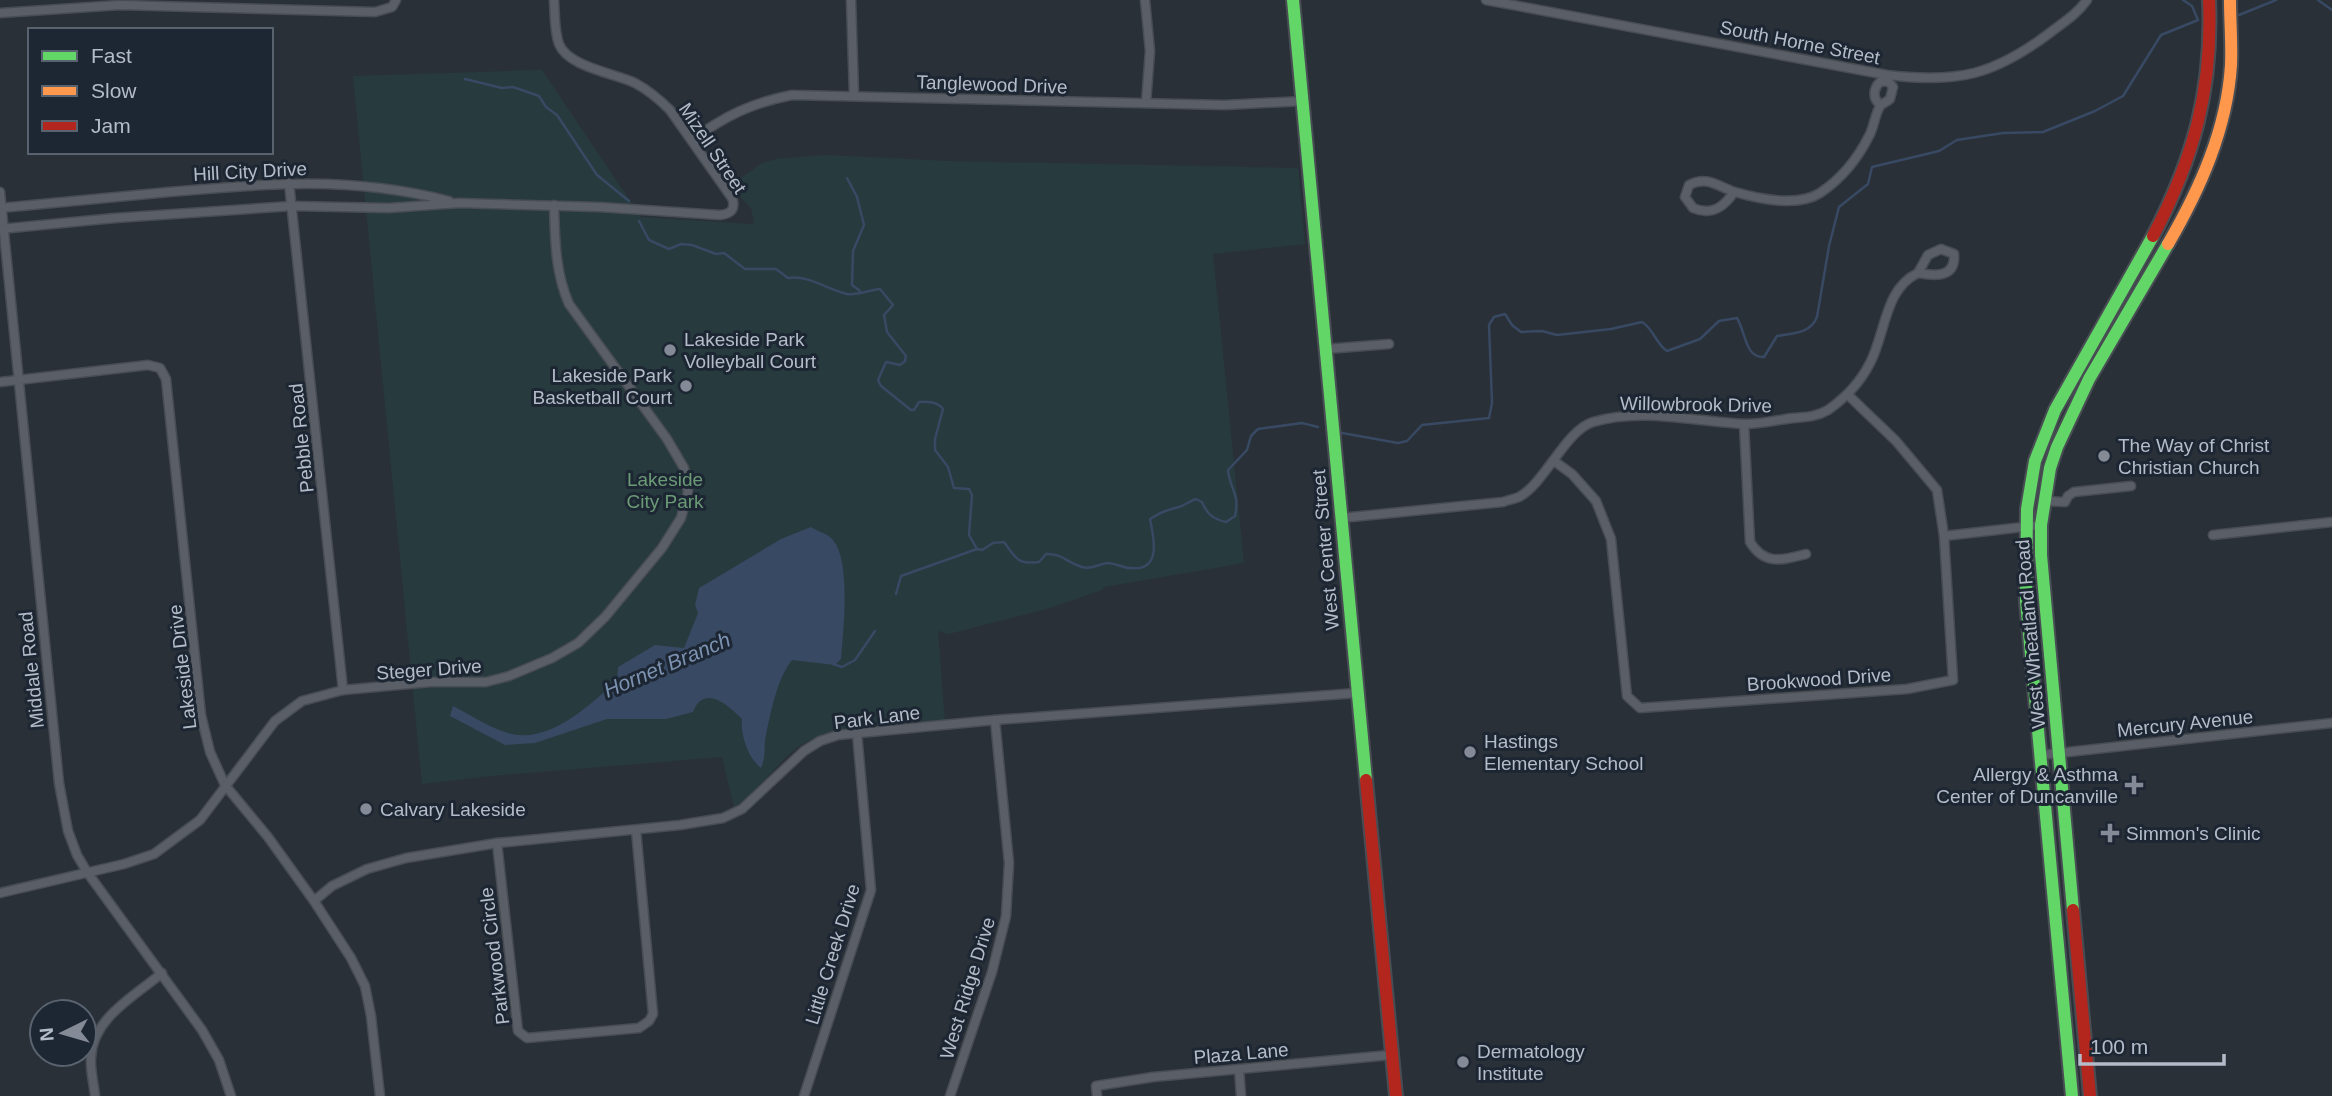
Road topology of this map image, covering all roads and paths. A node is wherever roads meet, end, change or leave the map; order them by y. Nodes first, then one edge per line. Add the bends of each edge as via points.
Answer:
1 (554, 0) edge
2 (851, 0) edge
3 (1145, 0) edge
4 (1293, 0) edge
5 (1486, 0) edge
6 (2087, 0) edge
7 (2209, 0) edge
8 (2230, 0) edge
9 (394, 4) edge
10 (33, 5) edge
11 (0, 13) edge
12 (1886, 78) junction
13 (854, 96) junction
14 (1303, 101) junction
15 (1146, 103) junction
16 (1881, 106) junction
17 (692, 140) junction
18 (289, 183) junction
19 (0, 192) edge
20 (1734, 192) junction
21 (459, 203) junction
22 (554, 205) junction
23 (292, 206) junction
24 (1, 208) edge
25 (733, 210) joint
26 (2, 229) edge
27 (1918, 273) junction
28 (1389, 344) dead end
29 (1326, 349) junction
30 (17, 381) junction
31 (0, 382) edge
32 (1848, 395) junction
33 (1744, 424) junction
34 (1554, 461) junction
35 (2131, 486) dead end
36 (2045, 501) junction
37 (1341, 518) junction
38 (2332, 522) edge
39 (2041, 525) junction
40 (2025, 526) junction
41 (2213, 535) dead end
42 (1944, 536) junction
43 (1805, 554) dead end
44 (343, 690) junction
45 (1357, 693) junction
46 (995, 720) junction
47 (2332, 723) edge
48 (857, 733) junction
49 (2060, 753) junction
50 (2041, 755) junction
51 (225, 785) junction
52 (636, 830) junction
53 (497, 843) junction
54 (87, 872) junction
55 (0, 893) edge
56 (314, 901) junction
57 (2079, 962) junction
58 (2060, 964) junction
59 (162, 973) junction
60 (1390, 1055) junction
61 (1239, 1069) junction
62 (95, 1096) edge
63 (231, 1096) edge
64 (380, 1096) edge
65 (804, 1096) edge
66 (950, 1096) edge
67 (1097, 1096) edge
68 (1241, 1096) edge
69 (1396, 1096) edge
70 (2072, 1096) edge
71 (2091, 1096) edge

1 - 17 street, Mizell Street via 559,45 566,55 646,90 670,110
2 - 13 street
3 - 15 street via 1150,51
4 - 14 main road, West Center Street
5 - 12 street, South Horne Street
6 - 12 street, South Horne Street via 2078,13 1998,67 1938,79
7 - 40 main road, West Wheatland Road via 2210,60 2197,132 2163,217 2047,429 2031,478
8 - 36 main road, West Wheatland Road via 2231,65 2211,158 2193,200 2089,379 2057,447
9 - 10 street via 375,12
10 - 11 street
12 - 16 street via 1892,93
12 - 16 street via 1874,92
13 - 15 street, Tanglewood Drive
13 - 17 street, Tanglewood Drive via 792,94 768,99 732,113
14 - 15 street, Tanglewood Drive
14 - 29 main road, West Center Street
16 - 20 street via 1858,153 1819,194 1790,201
17 - 25 street, Mizell Street via 732,198
18 - 21 street, Hill City Drive via 366,185
18 - 23 street, Pebble Road
18 - 24 street, Hill City Drive
19 - 24 street, Middale Road
20 - 20 street via 1716,183 1696,181 1689,185 1685,197 1693,208 1716,210
21 - 22 street, Hill City Drive
21 - 23 street, Hill City Drive via 390,208
22 - 25 street, Hill City Drive via 720,215
22 - 44 street, Steger Drive via 561,286 684,468 688,492 681,518 605,617 578,643 552,659 486,682
23 - 26 street, Hill City Drive
23 - 44 street, Pebble Road
24 - 26 street, Middale Road
26 - 30 street, Middale Road
27 - 27 street, Willowbrook Drive via 1945,274 1954,263 1954,254 1934,251
27 - 32 street, Willowbrook Drive via 1899,286 1869,366
28 - 29 street
29 - 37 main road, West Center Street
30 - 31 street
30 - 51 street, Lakeside Drive via 148,365 160,368 166,379 201,715
30 - 54 street, Middale Road via 61,796 68,831
32 - 33 street, Willowbrook Drive via 1805,419
32 - 42 street, Brookwood Drive via 1896,441 1937,490
33 - 34 street, Willowbrook Drive via 1621,416 1581,429
33 - 43 street via 1750,542 1757,554 1768,559
34 - 37 street, Willowbrook Drive via 1520,496 1503,502
34 - 42 street, Brookwood Drive via 1596,501 1611,539 1627,696 1640,708 1907,689 1952,680
35 - 36 street via 2074,492 2065,502
36 - 39 main road, West Wheatland Road
37 - 45 main road, West Center Street
38 - 41 street
39 - 40 street
39 - 49 main road, West Wheatland Road
40 - 42 street
40 - 50 main road, West Wheatland Road via 2026,601
44 - 51 street, Steger Drive via 316,696 275,721
45 - 46 street, Park Lane
45 - 60 main road, West Center Street
46 - 48 street, Park Lane
46 - 66 street, West Ridge Drive via 1009,863 1006,916
47 - 49 street, Mercury Avenue
48 - 52 street, Park Lane via 820,741 804,751 742,809 723,818
48 - 65 street, Little Creek Drive via 871,890
49 - 50 street, Mercury Avenue
49 - 57 main road, West Wheatland Road
50 - 58 main road, West Wheatland Road
51 - 54 street, Steger Drive via 200,820 154,854
51 - 56 street, Lakeside Drive
52 - 53 street, Park Lane
52 - 53 street, Parkwood Circle via 653,1014 639,1028 584,1034 527,1038 518,1031
53 - 56 street, Park Lane via 367,869 332,886
54 - 55 street, Steger Drive
54 - 59 street, Middale Road
56 - 64 street, Lakeside Drive via 365,986
57 - 58 main road
57 - 71 main road, West Wheatland Road
58 - 70 main road, West Wheatland Road
59 - 62 street via 106,1020 96,1037 91,1058
59 - 63 street, Middale Road via 219,1060
60 - 61 street, Plaza Lane
60 - 69 main road, West Center Street
61 - 67 street, Plaza Lane via 1096,1086
61 - 68 street

